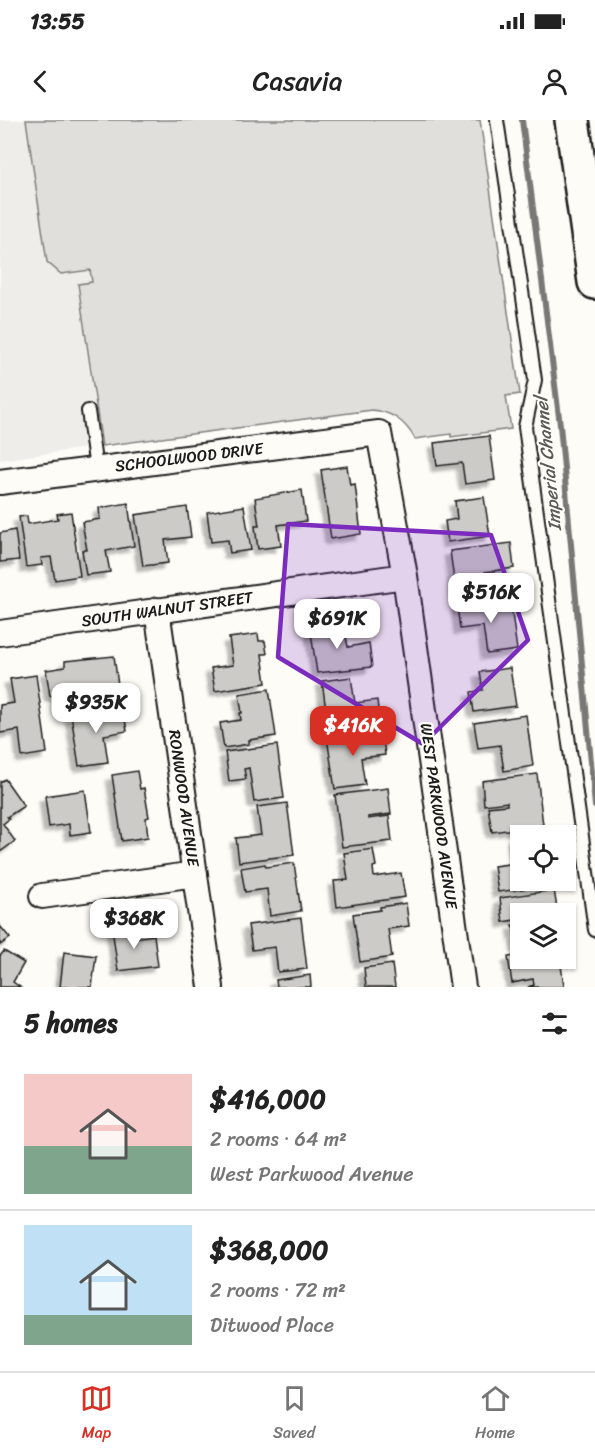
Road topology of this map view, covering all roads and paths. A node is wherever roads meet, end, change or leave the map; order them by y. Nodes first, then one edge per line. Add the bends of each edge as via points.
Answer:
1 (497, 120) edge
2 (572, 120) edge
3 (595, 282) edge
4 (88, 411) dead end
5 (379, 433) joint
6 (96, 469) junction
7 (0, 482) edge
8 (405, 576) junction
9 (158, 610) junction
10 (0, 633) edge
11 (195, 874) junction
12 (42, 896) dead end
13 (595, 930) edge
14 (211, 987) edge
15 (463, 987) edge

1 - 13 lane via 535,380 525,427
2 - 3 main road
4 - 6 lane
5 - 6 street, SCHOOLWOOD DRIVE
5 - 8 street, WEST PARKWOOD AVENUE
6 - 7 street, SCHOOLWOOD DRIVE
8 - 9 street, SOUTH WALNUT STREET
8 - 15 street, WEST PARKWOOD AVENUE
9 - 10 street, SOUTH WALNUT STREET
9 - 11 street, RONWOOD AVENUE
11 - 12 street
11 - 14 street, RONWOOD AVENUE

